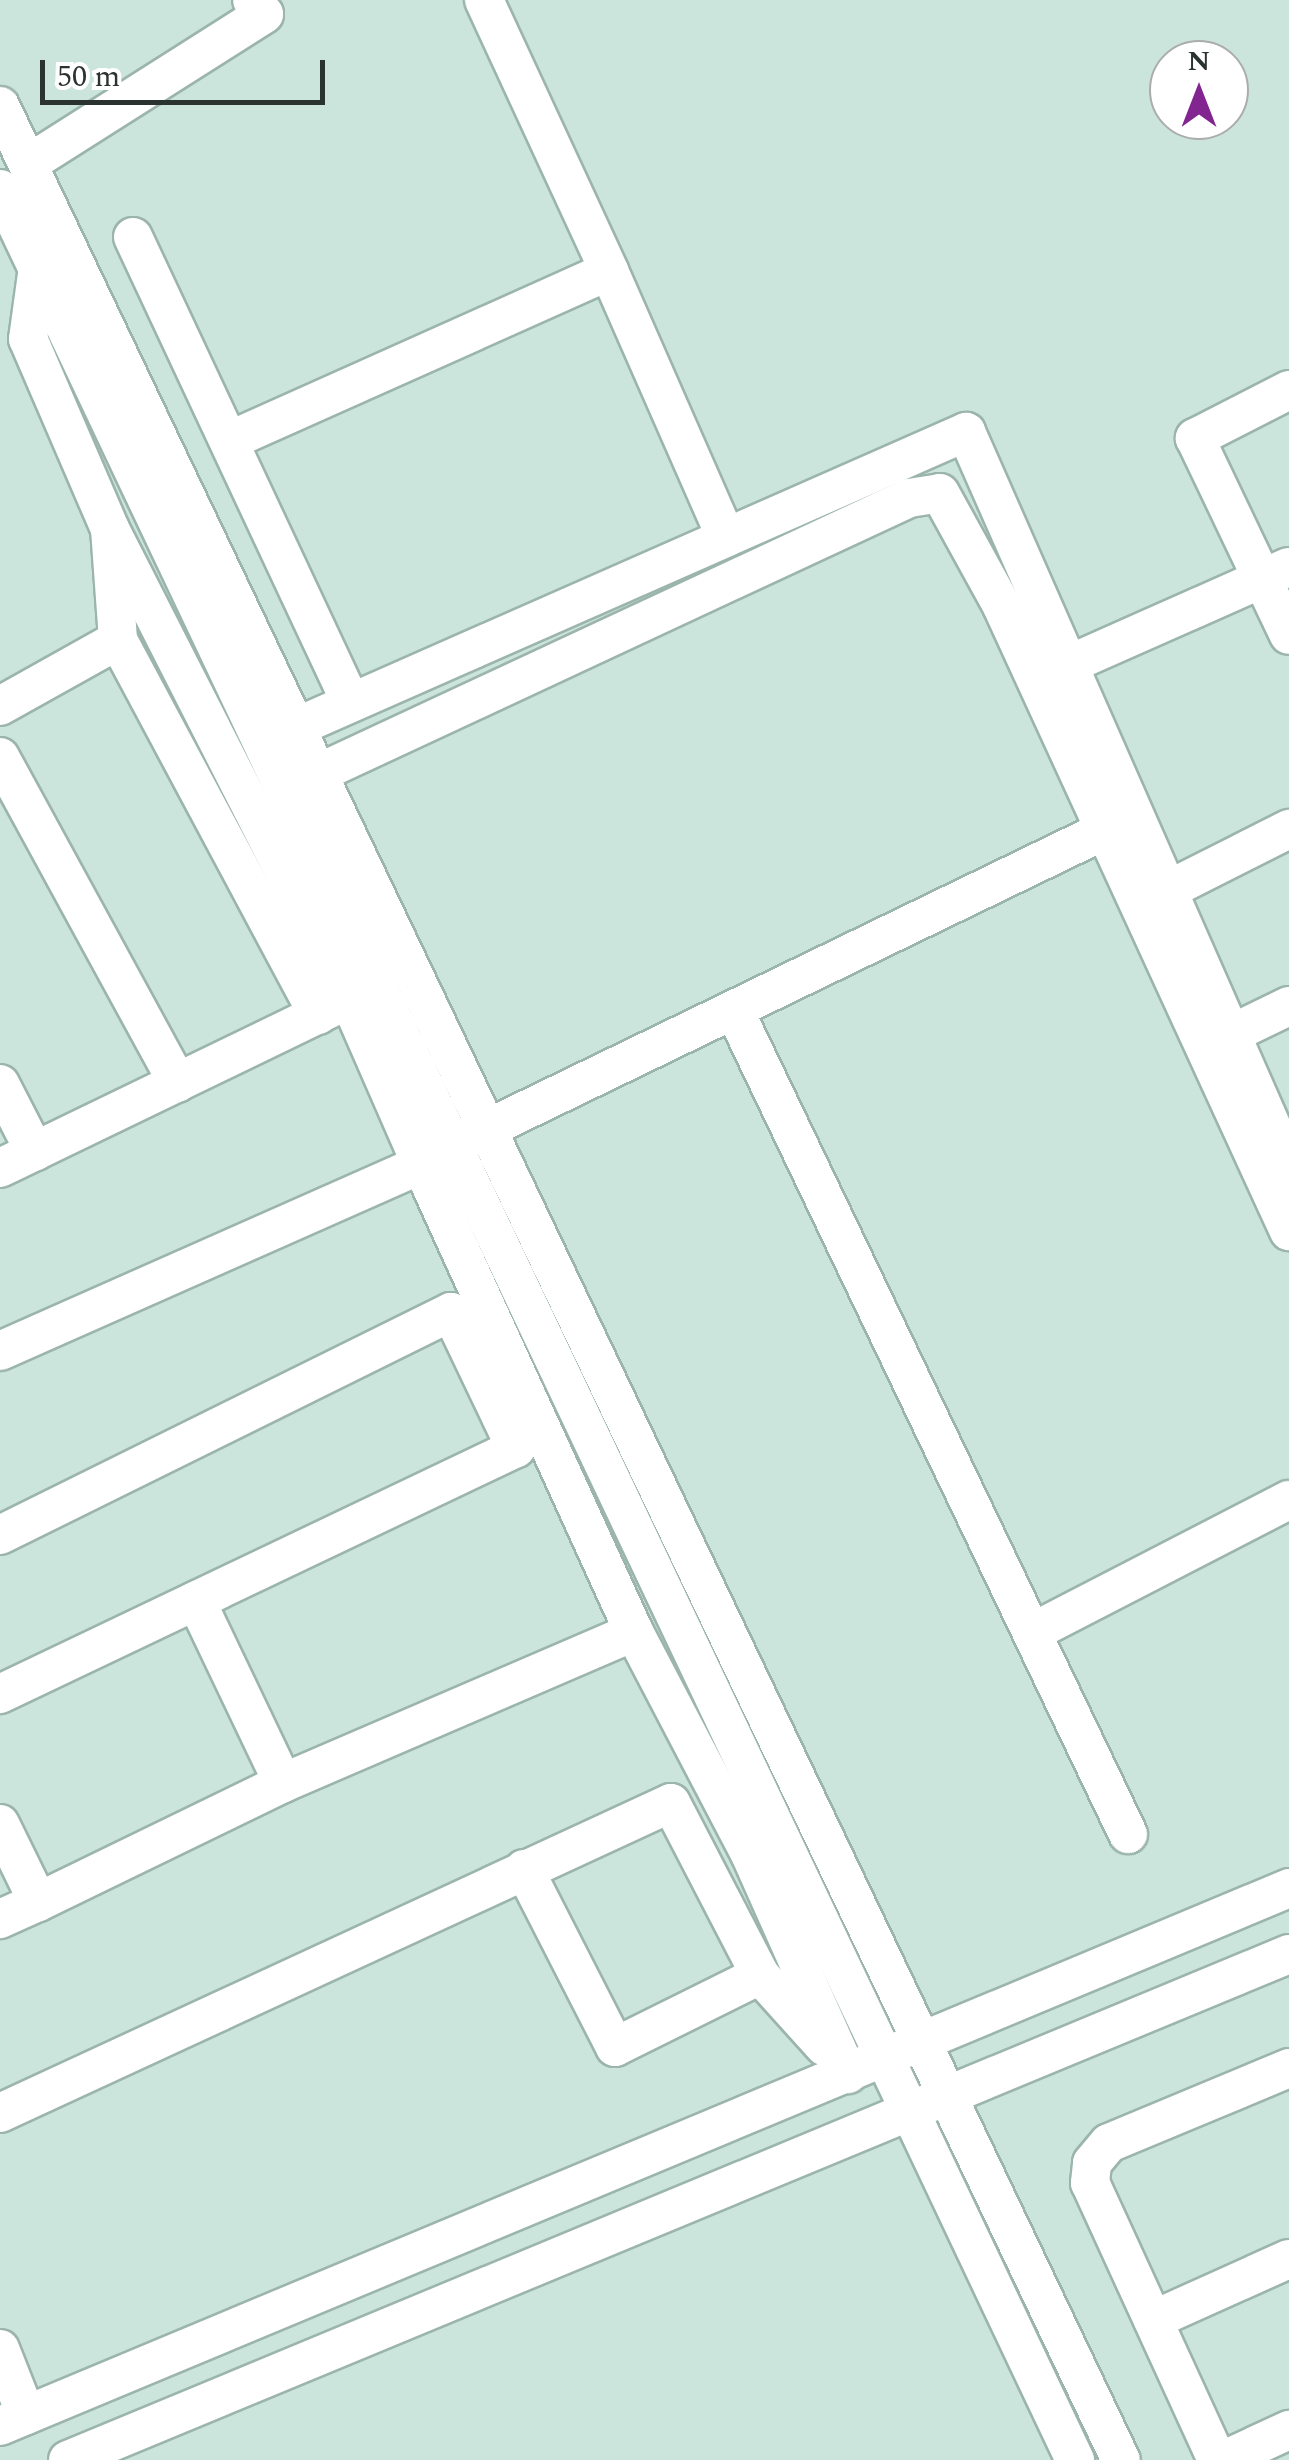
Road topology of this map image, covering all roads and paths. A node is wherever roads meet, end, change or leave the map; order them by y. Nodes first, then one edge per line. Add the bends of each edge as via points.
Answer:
1 (484, 0) edge
2 (270, 5) edge
3 (0, 106) edge
4 (31, 162) junction
5 (3, 200) edge
6 (133, 237) dead end
7 (38, 267) junction
8 (609, 271) junction
9 (1289, 390) edge
10 (231, 440) junction
11 (110, 529) junction
12 (726, 537) junction
13 (1275, 573) edge
14 (1289, 635) edge
15 (118, 640) junction
16 (1072, 663) junction
17 (351, 703) junction
18 (0, 706) edge
19 (301, 725) junction
20 (0, 757) edge
21 (324, 772) junction
22 (1289, 829) edge
23 (1105, 830) junction
24 (1168, 890) junction
25 (348, 1000) junction
26 (1289, 1006) edge
27 (736, 1014) junction
28 (1227, 1036) junction
29 (178, 1082) junction
30 (0, 1084) edge
31 (492, 1127) junction
32 (35, 1152) junction
33 (437, 1155) junction
34 (1289, 1166) edge
35 (0, 1168) edge
36 (1289, 1231) edge
37 (0, 1351) edge
38 (1289, 1500) edge
39 (0, 1535) edge
40 (196, 1601) junction
41 (634, 1632) junction
42 (1033, 1632) junction
43 (0, 1694) edge
44 (283, 1783) junction
45 (0, 1824) edge
46 (1128, 1834) dead end
47 (524, 1869) junction
48 (1289, 1888) edge
49 (38, 1902) junction
50 (0, 1919) edge
51 (1289, 1954) edge
52 (760, 1975) junction
53 (923, 2040) junction
54 (886, 2057) junction
55 (1289, 2068) edge
56 (848, 2074) junction
57 (948, 2091) junction
58 (910, 2110) junction
59 (0, 2113) edge
60 (1289, 2260) edge
61 (1153, 2320) junction
62 (0, 2349) edge
63 (13, 2421) edge
64 (1289, 2430) edge
65 (68, 2460) edge
66 (1075, 2460) edge
67 (1121, 2460) edge
68 (1220, 2460) edge

1 - 8 street
2 - 4 street
3 - 4 street
4 - 19 street
5 - 7 street
6 - 10 street
7 - 11 street via 28,339
7 - 25 street
8 - 10 street
8 - 12 street
9 - 13 street via 1195,438
10 - 17 street
11 - 15 street
11 - 25 street
12 - 16 street via 966,432
12 - 17 street
13 - 14 street
13 - 16 street
15 - 18 street
15 - 25 street
16 - 24 street
17 - 19 street
19 - 21 street
20 - 29 street
21 - 23 street via 908,498 940,493
21 - 31 street
22 - 24 street
23 - 27 street
23 - 36 street
24 - 28 street
25 - 29 street
25 - 33 street
26 - 28 street
27 - 31 street
27 - 42 street
28 - 34 street
29 - 32 street
30 - 32 street
31 - 33 street
31 - 53 street
32 - 35 street
33 - 37 street
33 - 41 street
33 - 54 street
38 - 42 street
39 - 40 street via 451,1312 516,1448
40 - 43 street
40 - 44 street
41 - 44 street
41 - 56 street via 750,1854
42 - 46 street
44 - 49 street
45 - 49 street
47 - 52 street via 671,1803
47 - 52 street via 615,2047
47 - 59 street
48 - 53 street
49 - 50 street
51 - 57 street
52 - 56 street
53 - 54 street
53 - 57 street
54 - 56 street
54 - 58 street
55 - 61 street via 1109,2143 1092,2163 1090,2183
56 - 63 street
57 - 58 street
57 - 67 street
58 - 65 street
58 - 66 street
60 - 61 street
61 - 68 street
62 - 63 street
64 - 68 street

